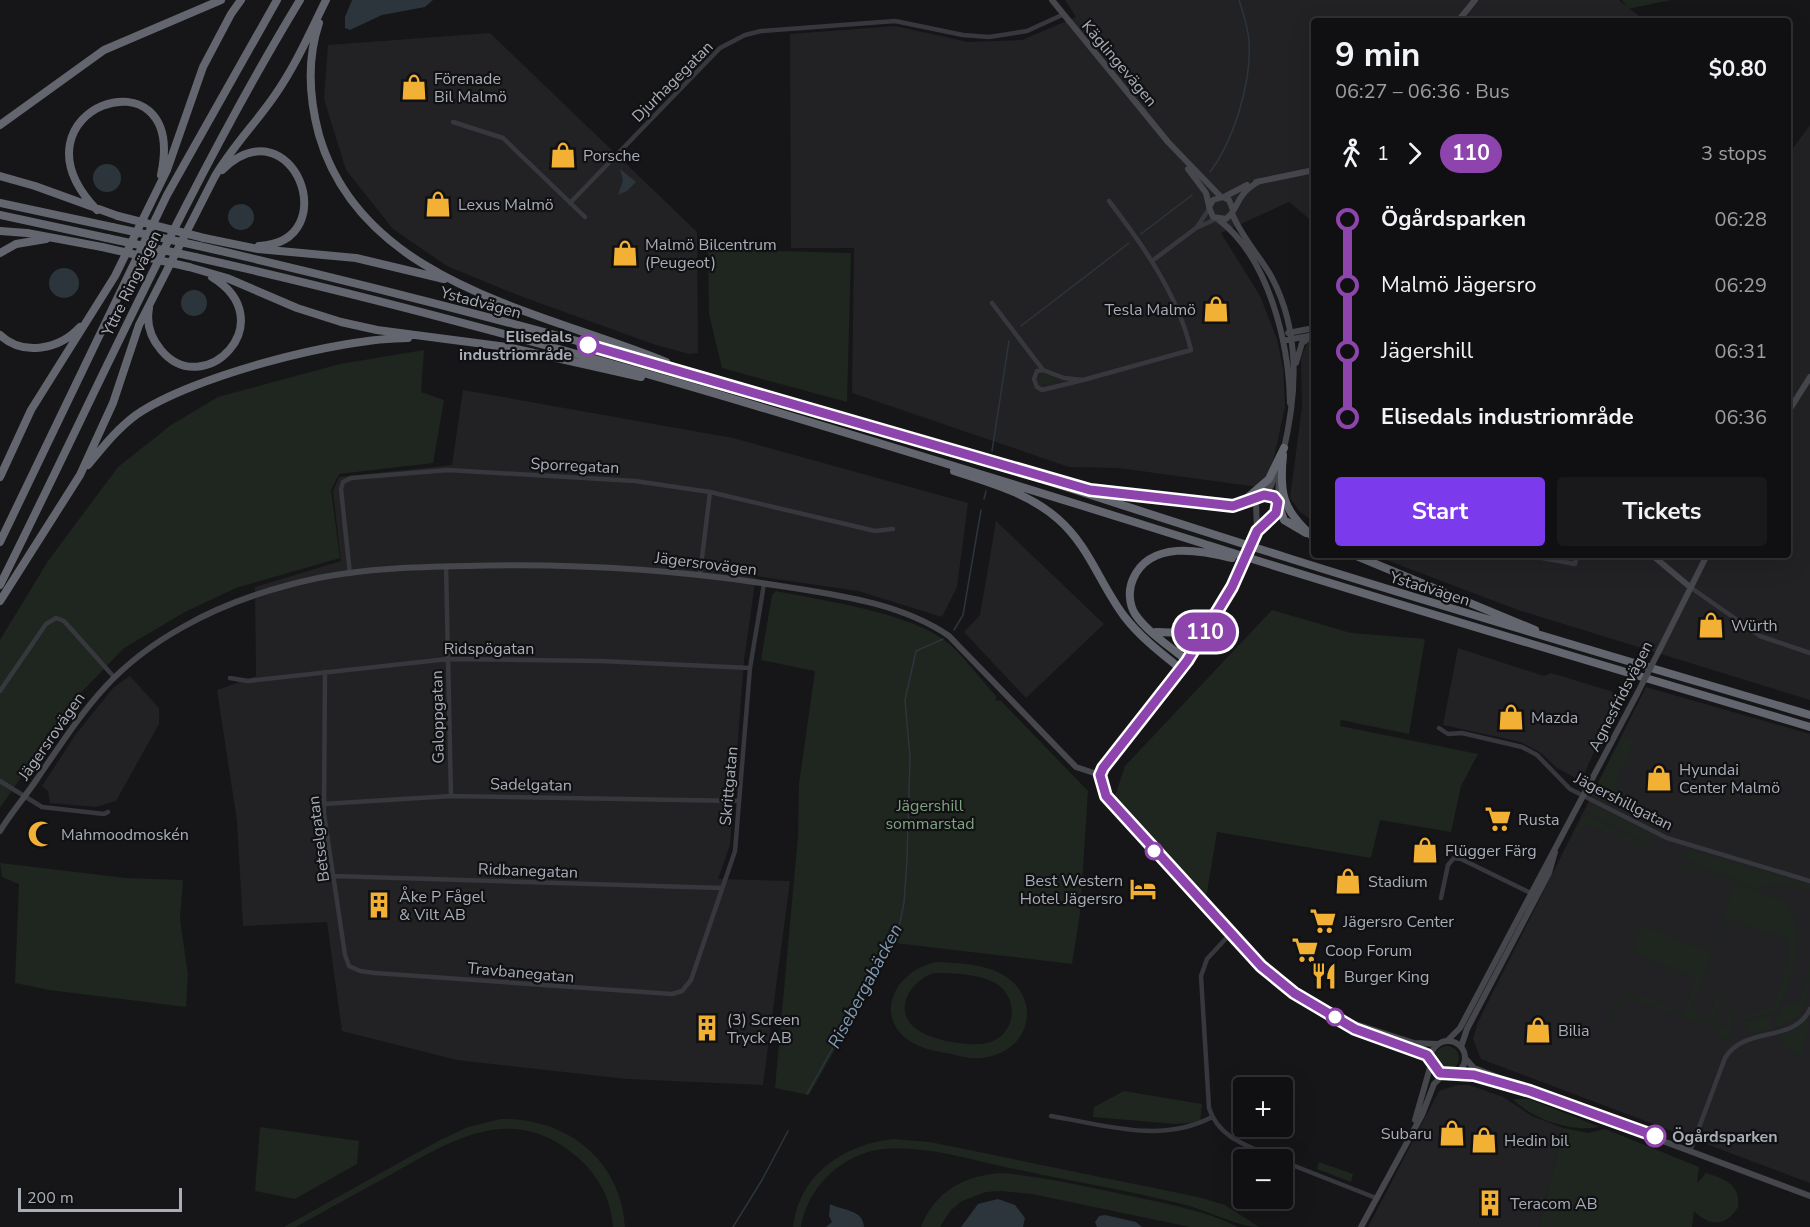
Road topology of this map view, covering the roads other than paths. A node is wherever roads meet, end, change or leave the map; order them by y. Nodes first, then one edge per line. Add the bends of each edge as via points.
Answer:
1 (221, 0) edge
2 (241, 0) edge
3 (277, 0) edge
4 (300, 0) edge
5 (326, 0) edge
6 (1052, 0) edge
7 (1475, 0) edge
8 (1062, 15) junction
9 (1460, 18) edge
10 (73, 117) dead end
11 (453, 122) dead end
12 (0, 125) edge
13 (1168, 142) junction
14 (1311, 171) edge
15 (0, 176) edge
16 (64, 176) dead end
17 (214, 177) junction
18 (1258, 182) junction
19 (158, 189) junction
20 (1222, 197) junction
21 (1109, 201) dead end
22 (0, 203) edge
23 (570, 203) junction
24 (1209, 208) junction
25 (97, 210) junction
26 (1232, 211) junction
27 (0, 215) edge
28 (585, 217) dead end
29 (1218, 220) junction
30 (1196, 228) junction
31 (0, 231) edge
32 (57, 238) junction
33 (226, 243) junction
34 (0, 253) edge
35 (1152, 261) junction
36 (204, 271) junction
37 (458, 283) junction
38 (151, 299) junction
39 (992, 303) dead end
40 (97, 308) junction
41 (1311, 333) edge
42 (0, 334) edge
43 (1311, 336) edge
44 (1286, 337) junction
45 (437, 338) junction
46 (1043, 370) junction
47 (1295, 373) junction
48 (695, 374) junction
49 (1810, 377) edge
50 (1083, 380) junction
51 (681, 384) junction
52 (1791, 407) edge
53 (1290, 419) junction
54 (892, 447) junction
55 (1284, 448) junction
56 (1001, 466) junction
57 (1279, 467) junction
58 (80, 475) junction
59 (0, 477) edge
60 (710, 492) junction
61 (1261, 496) junction
62 (1211, 504) junction
63 (1279, 506) junction
64 (893, 529) dead end
65 (1257, 532) junction
66 (1311, 535) edge
67 (1311, 536) edge
68 (0, 542) edge
69 (1361, 558) edge
70 (1542, 558) edge
71 (1576, 558) edge
72 (1656, 558) edge
73 (1705, 558) edge
74 (446, 566) junction
75 (1290, 571) junction
76 (350, 574) junction
77 (700, 574) junction
78 (764, 584) junction
79 (0, 585) edge
80 (1690, 587) junction
81 (0, 601) edge
82 (1215, 617) junction
83 (1152, 630) junction
84 (1578, 647) junction
85 (1810, 653) edge
86 (448, 659) junction
87 (1187, 661) junction
88 (750, 668) junction
89 (1181, 669) junction
90 (325, 672) junction
91 (114, 677) junction
92 (230, 678) dead end
93 (0, 691) edge
94 (1810, 715) edge
95 (1810, 727) edge
96 (1439, 728) dead end
97 (1100, 775) junction
98 (0, 781) edge
99 (451, 796) junction
100 (1584, 796) junction
101 (24, 798) junction
102 (739, 801) junction
103 (323, 804) junction
104 (108, 812) dead end
105 (0, 831) edge
106 (334, 876) junction
107 (1810, 881) edge
108 (722, 888) junction
109 (1534, 894) junction
110 (1441, 898) dead end
111 (1231, 933) junction
112 (349, 966) joint
113 (689, 984) joint
114 (1810, 1009) edge
115 (1339, 1019) junction
116 (1447, 1041) junction
117 (1438, 1044) junction
118 (1461, 1047) junction
119 (1465, 1058) junction
120 (1431, 1062) junction
121 (1450, 1074) junction
122 (1530, 1091) junction
123 (1051, 1116) dead end
124 (1212, 1117) junction
125 (1415, 1123) junction
126 (1256, 1149) edge
127 (1691, 1149) junction
128 (1293, 1165) edge
129 (1810, 1196) edge
130 (1376, 1198) junction
131 (1360, 1227) edge

1 - 12 highway via 104,50
2 - 19 highway via 202,67
3 - 68 highway, Yttre Ringvägen via 167,195
4 - 79 highway, Yttre Ringvägen via 186,204
5 - 17 highway via 281,86
5 - 37 highway via 313,45 311,89 317,126 331,167 352,201 379,232
6 - 8 main road, Käglingevägen
7 - 9 main road
8 - 13 main road, Käglingevägen
8 - 23 street, Djurhagegatan via 1027,31 989,37 971,37 895,21 745,34 720,48
10 - 19 highway via 104,101 129,103 143,111 155,124 164,144
11 - 23 street via 503,138
13 - 20 main road, Käglingevägen
13 - 24 main road, Käglingevägen via 1206,193
14 - 18 main road
15 - 25 highway
16 - 25 highway via 76,193
17 - 33 highway via 239,157 265,153 292,166 305,192 303,216 283,239 265,245
17 - 38 highway
18 - 20 main road
18 - 26 main road via 1241,194
19 - 40 highway
20 - 24 main road via 1213,200
20 - 26 main road via 1229,200
21 - 35 street
22 - 48 highway, Ystadvägen, bridge via 383,290
23 - 28 street
24 - 29 main road
24 - 30 street
25 - 33 highway, bridge
26 - 29 main road via 1226,219
26 - 44 main road via 1272,279
27 - 51 highway, Ystadvägen, bridge via 393,304
29 - 30 street
29 - 44 main road via 1234,233 1257,268
30 - 35 street
31 - 32 highway
32 - 34 highway via 28,240
32 - 36 highway, bridge
33 - 37 highway via 356,258
35 - 50 street via 1182,316 1191,350
36 - 38 highway via 232,292 240,311 238,336 231,350 219,360 193,366 164,355 151,337
36 - 45 highway via 341,322
37 - 48 highway
38 - 58 highway via 113,403
39 - 46 street
40 - 42 highway via 74,333 46,347 21,346
40 - 59 highway via 31,410
41 - 44 main road
43 - 47 main road via 1300,349
44 - 47 main road
44 - 53 main road
45 - 51 highway via 507,347
45 - 58 highway via 342,346 184,390 125,424
46 - 50 street
46 - 50 street via 1034,376 1039,389
47 - 53 main road
48 - 56 highway, Ystadvägen
49 - 52 main road
51 - 54 highway, Ystadvägen
53 - 55 main road
54 - 75 highway, Ystadvägen
54 - 89 highway via 904,455 1011,491 1056,517 1087,553 1127,620
55 - 57 main road
55 - 62 highway via 1269,479 1257,492 1240,501
55 - 66 highway via 1284,500 1295,520
56 - 62 highway via 1101,492
56 - 84 highway, Ystadvägen
57 - 61 main road via 1271,486
57 - 63 main road
58 - 81 highway
60 - 64 street, Sporregatan via 875,531
60 - 76 street, Sporregatan via 635,481 448,470 351,478 343,482 341,489
60 - 77 street
61 - 62 highway via 1238,505
61 - 63 main road via 1272,496
61 - 65 main road via 1256,505
63 - 65 main road
63 - 67 highway via 1289,524
65 - 82 main road, bridge
69 - 84 highway
70 - 71 street via 1575,564
72 - 80 main road
73 - 80 main road, Agnesfridsvägen
74 - 76 main road, Jägersrovägen
74 - 77 main road, Jägersrovägen via 577,564
74 - 86 street, Galoppgatan
75 - 83 highway via 1195,550 1160,554 1143,564 1130,588 1135,614
75 - 95 highway, Ystadvägen
76 - 91 main road, Jägersrovägen via 296,583 228,605 172,633
77 - 78 main road, Jägersrovägen
78 - 88 street, Skrittgatan
78 - 97 main road, Jägersrovägen via 858,601 928,622 965,649 1076,767
80 - 85 street via 1760,636
80 - 100 main road, Agnesfridsvägen, bridge
82 - 83 highway via 1185,633
82 - 87 main road
83 - 87 highway
84 - 94 highway, Ystadvägen
86 - 88 street, Ridspögatan
86 - 90 street, Ridspögatan
86 - 99 street, Galoppgatan
87 - 89 main road
88 - 102 street, Skrittgatan
89 - 97 main road via 1107,760
90 - 92 street, Ridspögatan via 248,681
90 - 103 street, Betselgatan
91 - 93 street via 64,621 56,618 46,624
91 - 101 main road, Jägersrovägen via 77,718
96 - 100 street, Jägershillgatan via 1448,734 1462,733 1522,747 1537,755 1570,789
97 - 111 main road via 1108,801
98 - 101 street
99 - 102 street, Sadelgatan
99 - 103 street, Sadelgatan
100 - 107 street, Jägershillgatan via 1667,838
100 - 109 main road, Agnesfridsvägen
101 - 104 street via 42,807
101 - 105 main road, Jägersrovägen
102 - 108 street, Skrittgatan via 735,850
103 - 106 street, Betselgatan
106 - 108 street, Ridbanegatan
106 - 112 street, Betselgatan
108 - 113 street, Skrittgatan
109 - 110 street via 1454,858 1448,865
109 - 116 main road, Agnesfridsvägen via 1460,1028
109 - 118 main road, Agnesfridsvägen
111 - 115 main road via 1276,980
111 - 124 street via 1207,959 1201,976
112 - 113 street, Travbanegatan via 368,972 663,994 677,993
114 - 127 street via 1794,1027 1746,1038 1731,1049
115 - 117 main road via 1414,1043
115 - 120 main road via 1375,1037 1423,1053
116 - 117 main road
116 - 118 main road
117 - 120 main road via 1432,1051
118 - 119 main road
119 - 121 main road via 1461,1068
119 - 122 main road via 1474,1068
120 - 121 main road via 1436,1070
120 - 125 main road
121 - 122 main road via 1474,1075
121 - 125 main road via 1434,1084
122 - 127 main road
123 - 124 street via 1159,1132 1191,1128
124 - 126 street via 1228,1137
125 - 130 main road
127 - 129 main road
128 - 130 street
130 - 131 main road

